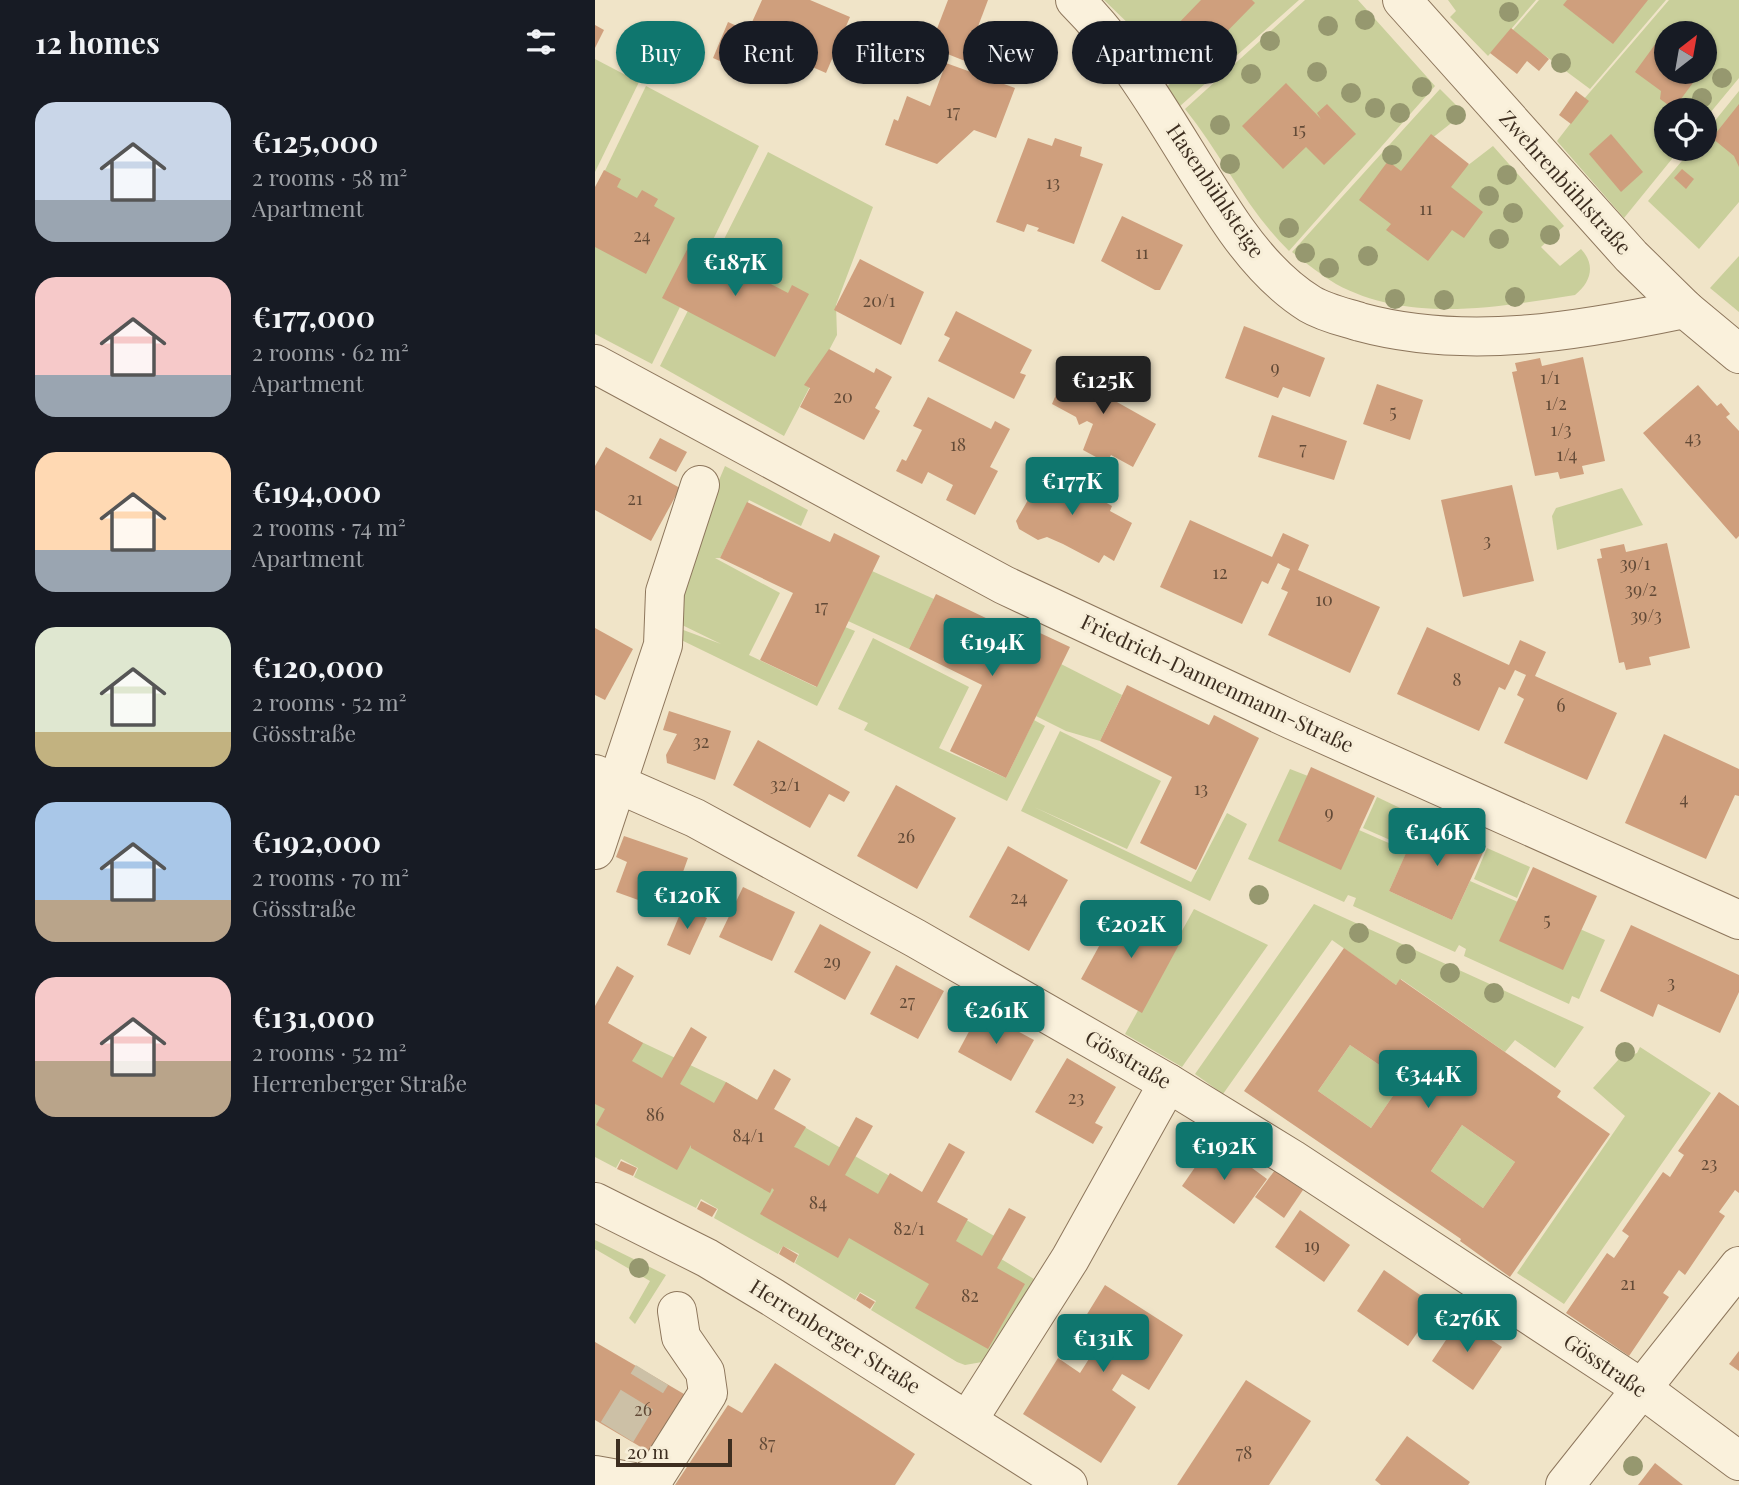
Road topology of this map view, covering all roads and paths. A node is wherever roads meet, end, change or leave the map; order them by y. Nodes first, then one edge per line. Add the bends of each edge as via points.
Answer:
1 (1075, 0) edge
2 (1402, 0) edge
3 (1685, 309) junction
4 (1739, 354) edge
5 (595, 364) edge
6 (699, 485) dead end
7 (626, 660) dead end
8 (607, 780) edge
9 (595, 850) edge
10 (1739, 920) edge
11 (1168, 1083) junction
12 (595, 1202) edge
13 (707, 1258) junction
14 (1739, 1266) edge
15 (1641, 1388) junction
16 (968, 1420) junction
17 (1739, 1461) edge
18 (595, 1475) edge
19 (1067, 1485) edge
20 (1565, 1485) edge

1 - 3 street, Hasenbühlsteige via 1156,103 1237,232 1266,267 1312,305 1384,328 1445,336 1602,326
2 - 3 street, Zwehrenbühlstraße via 1631,256
3 - 4 street, Zwehrenbühlstraße
5 - 10 street, Friedrich-Dannenmann-Straße via 1004,585 1291,720
6 - 8 street via 665,592 663,645
7 - 8 street via 634,671 615,731
8 - 9 street
8 - 11 street, Gösstraße via 695,818
11 - 15 street, Gösstraße
11 - 16 street via 1070,1259
12 - 13 street, Herrenberger Straße
13 - 16 street, Herrenberger Straße
13 - 18 street via 669,1324 705,1372 708,1393 655,1478 640,1483
14 - 15 street
15 - 17 street, Gösstraße
15 - 20 street
16 - 19 street, Herrenberger Straße

